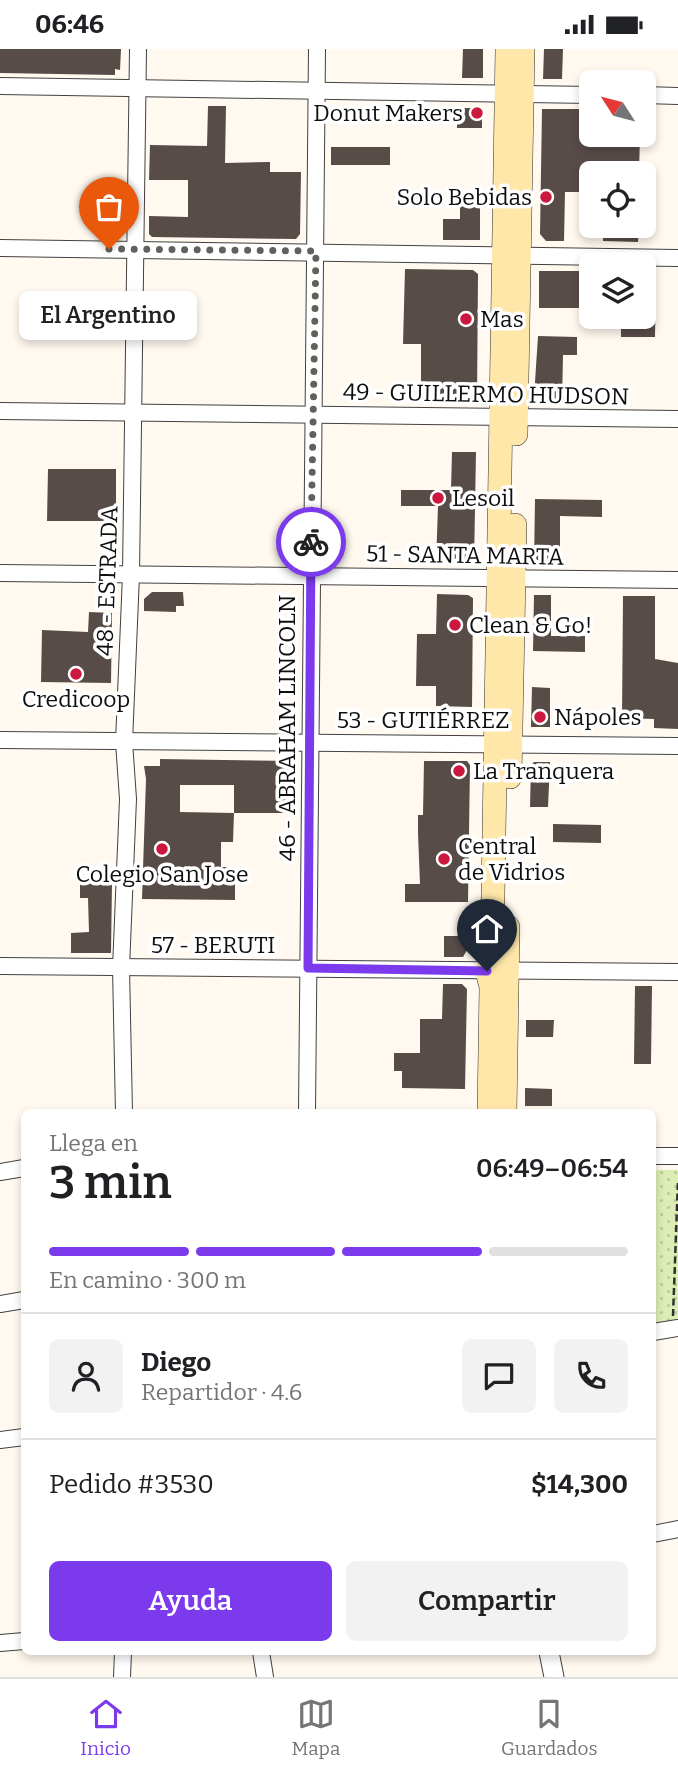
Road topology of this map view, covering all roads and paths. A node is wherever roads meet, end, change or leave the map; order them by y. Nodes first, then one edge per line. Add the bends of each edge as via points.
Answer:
1 (138, 49) edge
2 (317, 49) edge
3 (507, 49) edge
4 (523, 49) edge
5 (0, 86) edge
6 (138, 87) junction
7 (317, 89) junction
8 (514, 95) junction
9 (579, 95) edge
10 (656, 95) edge
11 (678, 96) edge
12 (0, 248) edge
13 (136, 249) junction
14 (316, 251) junction
15 (512, 254) junction
16 (678, 258) edge
17 (0, 411) edge
18 (132, 411) junction
19 (313, 414) junction
20 (509, 418) junction
21 (678, 419) edge
22 (0, 573) edge
23 (131, 575) junction
24 (311, 575) junction
25 (506, 580) junction
26 (678, 580) edge
27 (0, 740) edge
28 (124, 742) junction
29 (311, 742) junction
30 (503, 744) junction
31 (678, 746) edge
32 (0, 965) edge
33 (121, 968) junction
34 (308, 968) junction
35 (497, 971) junction
36 (678, 972) edge
37 (124, 1109) edge
38 (307, 1109) edge
39 (489, 1109) edge
40 (505, 1109) edge
41 (656, 1156) edge
42 (678, 1156) edge
43 (21, 1168) edge
44 (0, 1172) edge
45 (678, 1180) edge
46 (677, 1225) edge
47 (678, 1297) edge
48 (21, 1300) edge
49 (0, 1304) edge
50 (673, 1304) junction
51 (675, 1328) edge
52 (656, 1331) edge
53 (21, 1437) edge
54 (0, 1440) edge
55 (678, 1529) edge
56 (656, 1533) edge
57 (21, 1641) edge
58 (0, 1643) edge
59 (123, 1655) edge
60 (261, 1655) edge
61 (550, 1655) edge
62 (122, 1677) edge
63 (265, 1677) edge
64 (554, 1677) edge

1 - 6 street, 48 - ESTRADA
2 - 7 street, 46 - ABRAHAM LINCOLN
3 - 8 main road
4 - 8 main road
5 - 6 street
6 - 7 street
6 - 13 street, 48 - ESTRADA
7 - 8 street
7 - 14 street, 46 - ABRAHAM LINCOLN
8 - 9 street
8 - 15 main road
10 - 11 street
12 - 13 street
13 - 14 street
13 - 18 street, 48 - ESTRADA
14 - 15 street
14 - 19 street, 46 - ABRAHAM LINCOLN
15 - 16 street
15 - 20 main road
17 - 18 street, 49 - GUILLERMO HUDSON
18 - 19 street, 49 - GUILLERMO HUDSON
18 - 23 street, 48 - ESTRADA
19 - 20 street, 49 - GUILLERMO HUDSON
19 - 24 street, 46 - ABRAHAM LINCOLN
20 - 21 street, 49 - GUILLERMO HUDSON
20 - 25 main road
22 - 23 street, 51 - SANTA MARTA
23 - 24 street, 51 - SANTA MARTA
23 - 28 street, 48 - ESTRADA
24 - 25 street, 51 - SANTA MARTA
24 - 29 street, 46 - ABRAHAM LINCOLN
25 - 26 street, 51 - SANTA MARTA
25 - 30 main road
27 - 28 street, 53 - GUTIÉRREZ
28 - 29 street, 53 - GUTIÉRREZ
28 - 33 street, 48 - ESTRADA via 128,799
29 - 30 street, 53 - GUTIÉRREZ
29 - 34 street, 46 - ABRAHAM LINCOLN
30 - 31 street, 53 - GUTIÉRREZ
30 - 35 main road via 492,955
32 - 33 street, 57 - BERUTI
33 - 34 street, 57 - BERUTI
33 - 37 street, 48 - ESTRADA
34 - 35 street, 57 - BERUTI
34 - 38 street, 46 - ABRAHAM LINCOLN
35 - 36 street, 57 - BERUTI
35 - 39 main road via 491,987
35 - 40 main road
41 - 42 street
43 - 44 street
45 - 46 path
46 - 50 path
47 - 50 path
48 - 49 street
50 - 51 path
51 - 52 street
53 - 54 street
55 - 56 street
57 - 58 street
59 - 62 street
60 - 63 street
61 - 64 street

